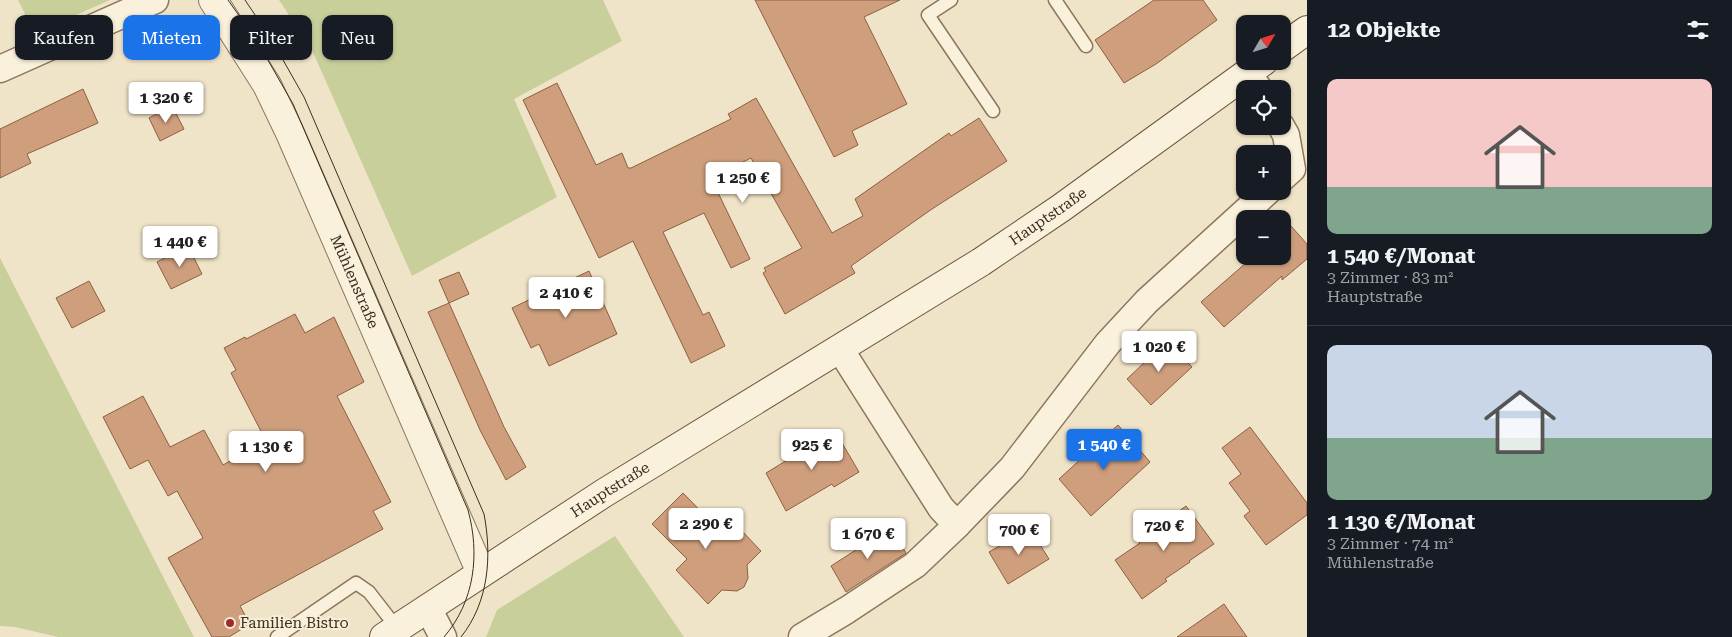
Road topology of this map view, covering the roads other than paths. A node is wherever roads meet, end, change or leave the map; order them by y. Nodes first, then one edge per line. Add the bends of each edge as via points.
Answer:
1 (154, 0) edge
2 (213, 0) edge
3 (951, 0) edge
4 (1055, 0) edge
5 (1307, 30) edge
6 (1291, 42) edge
7 (1086, 46) dead end
8 (0, 68) edge
9 (1257, 74) edge
10 (993, 111) dead end
11 (1258, 200) edge
12 (840, 349) junction
13 (957, 525) junction
14 (481, 573) junction
15 (428, 608) junction
16 (391, 633) edge
17 (277, 637) edge
18 (443, 637) edge
19 (802, 637) edge

1 - 8 street
2 - 14 main road, Mühlenstraße via 267,86 290,133
3 - 10 lane via 928,15
4 - 7 lane
5 - 6 main road
9 - 12 main road, Hauptstraße via 981,262
11 - 13 street via 1147,301 1121,329 1008,473
12 - 13 street via 941,508
12 - 14 main road, Hauptstraße via 604,493
13 - 19 street via 915,565
14 - 15 main road, Hauptstraße
15 - 16 main road, Hauptstraße
15 - 18 street
16 - 17 lane via 369,592 356,583

